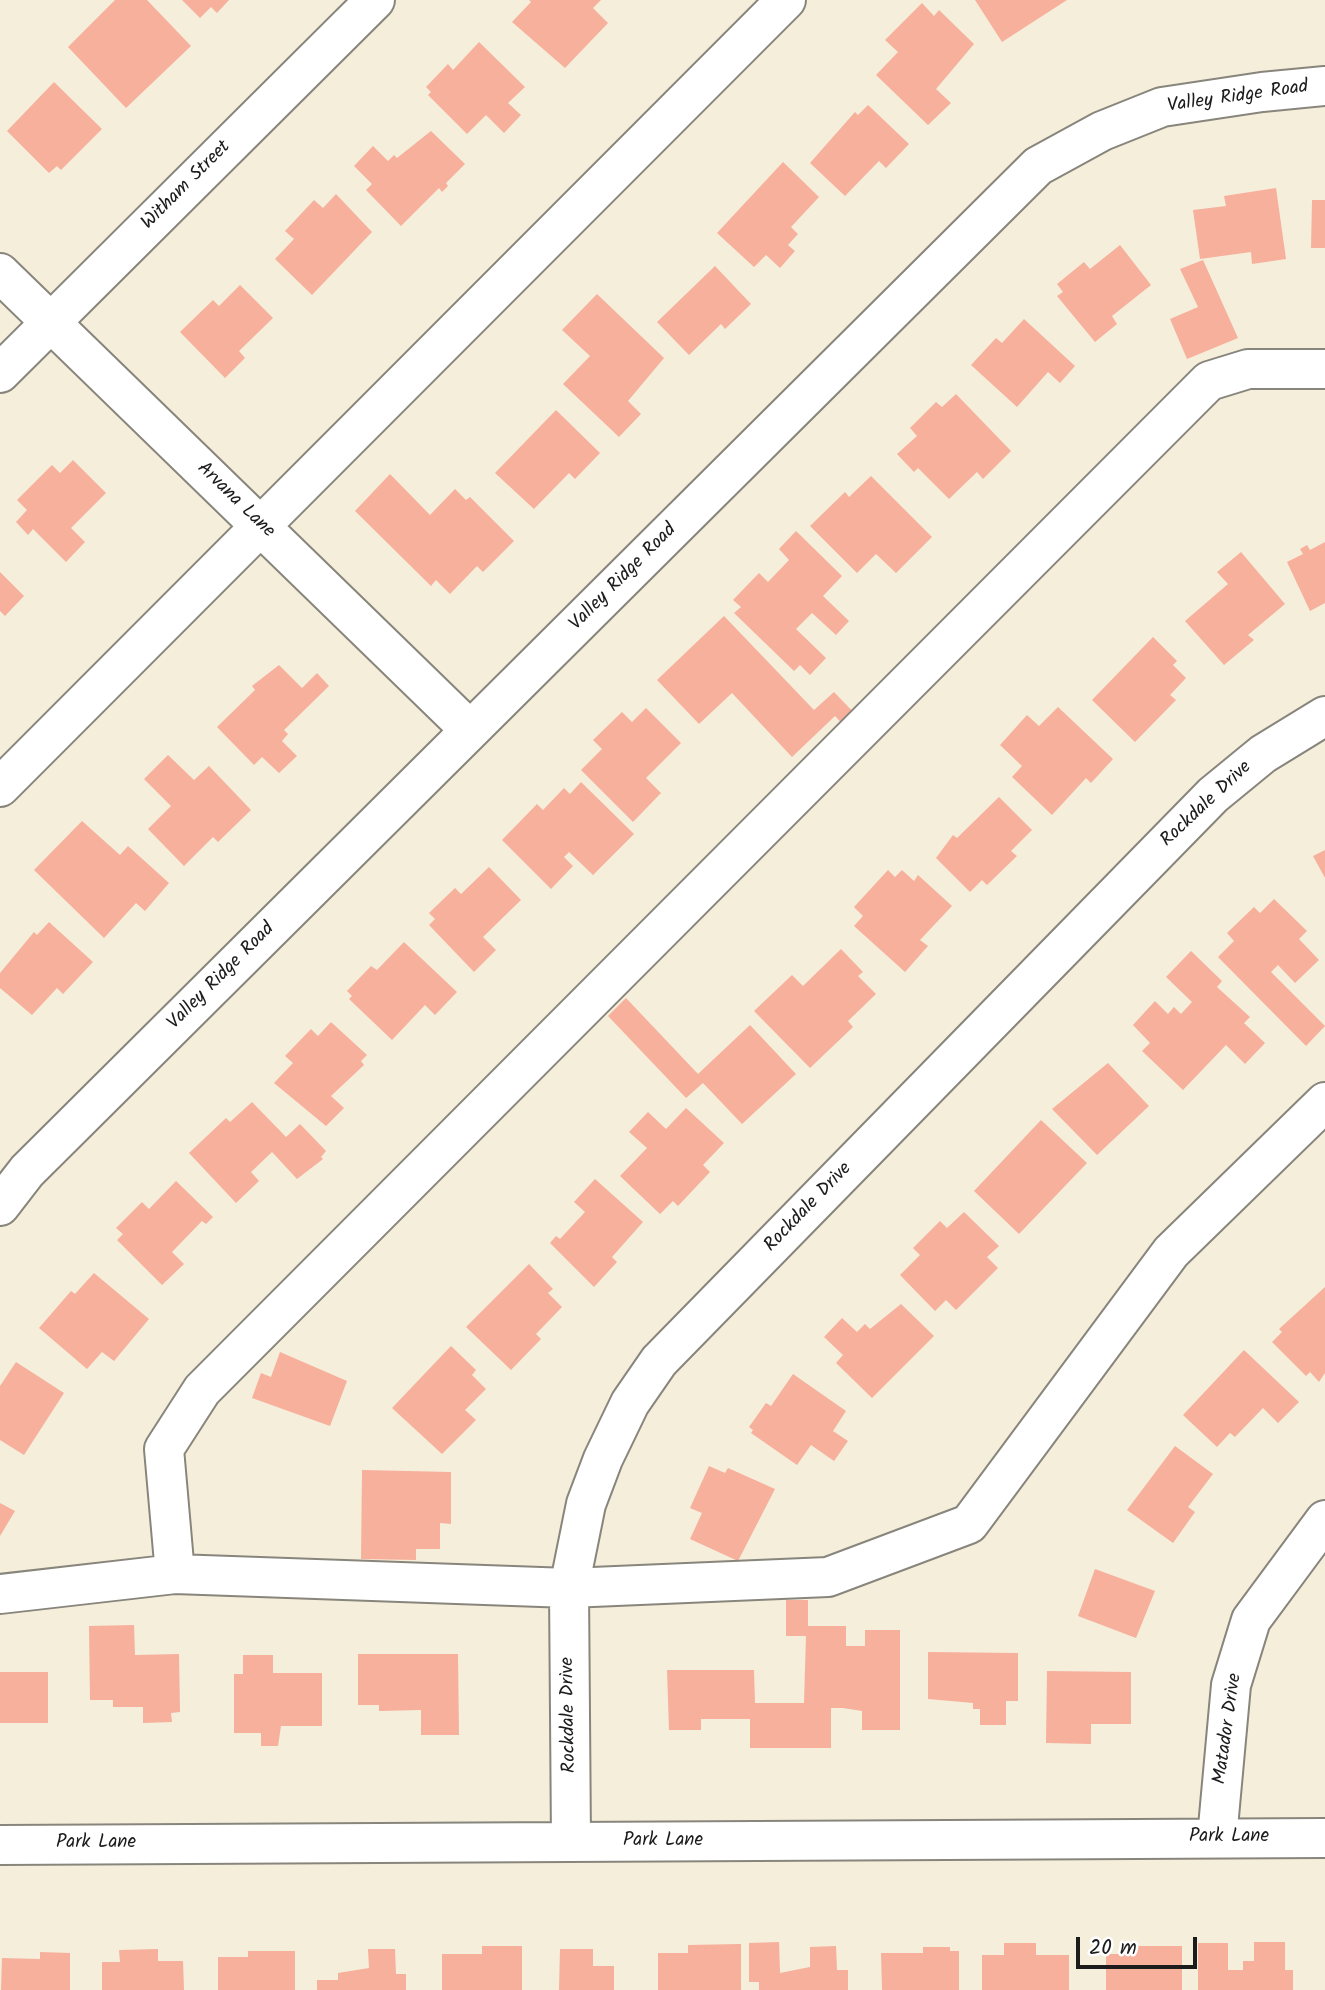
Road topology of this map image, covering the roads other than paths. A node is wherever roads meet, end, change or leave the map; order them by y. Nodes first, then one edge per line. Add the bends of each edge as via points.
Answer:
1 (375, 0) edge
2 (786, 0) edge
3 (1325, 86) edge
4 (0, 273) edge
5 (50, 321) junction
6 (1325, 369) edge
7 (0, 373) edge
8 (260, 525) junction
9 (1325, 716) edge
10 (470, 730) junction
11 (0, 787) edge
12 (1325, 1102) edge
13 (0, 1206) edge
14 (1325, 1520) edge
15 (175, 1574) junction
16 (569, 1588) junction
17 (0, 1594) edge
18 (1217, 1838) junction
19 (1325, 1838) edge
20 (571, 1842) junction
21 (0, 1845) edge

1 - 5 street, Witham Street
2 - 8 street
3 - 10 street, Valley Ridge Road via 1162,107 1102,131 1038,166
4 - 5 street, Arvana Lane
5 - 7 street, Witham Street
5 - 8 street, Arvana Lane
6 - 15 street via 1248,369 1209,381 202,1390 164,1449
8 - 10 street, Arvana Lane
8 - 11 street
9 - 16 street, Rockdale Drive via 1263,754 1213,795 659,1361 630,1403 603,1460 586,1504
10 - 13 street, Valley Ridge Road via 27,1171
12 - 16 street via 1171,1252 969,1524 828,1577
14 - 18 street, Matador Drive via 1251,1620 1231,1685
15 - 16 street
15 - 17 street
16 - 20 street, Rockdale Drive
18 - 19 street, Park Lane
18 - 20 street, Park Lane
20 - 21 street, Park Lane

